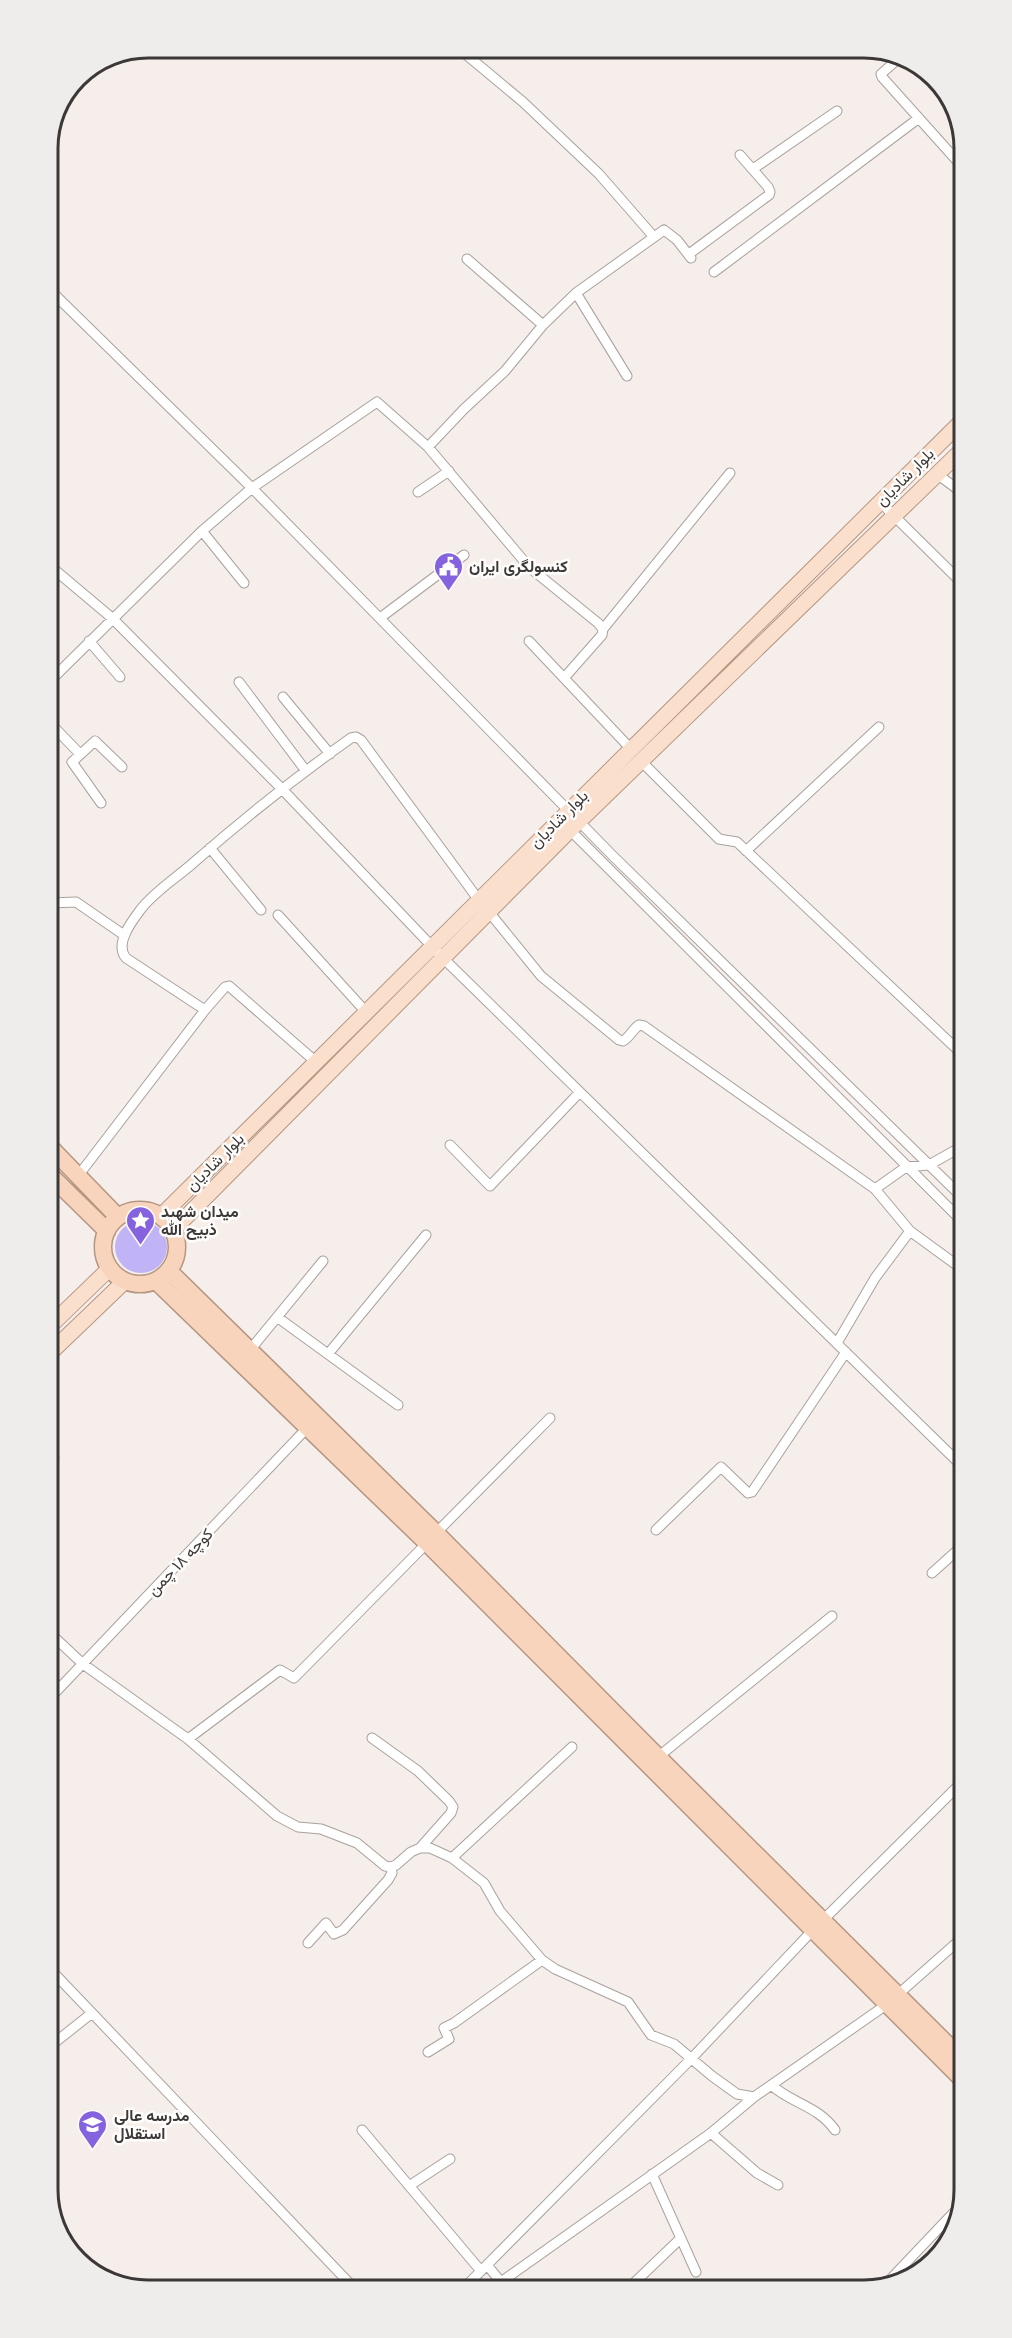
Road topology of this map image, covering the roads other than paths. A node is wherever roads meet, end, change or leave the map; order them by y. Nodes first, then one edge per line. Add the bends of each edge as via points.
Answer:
1 (471, 58) edge
2 (893, 64) edge
3 (837, 111) dead end
4 (919, 118) junction
5 (740, 155) dead end
6 (954, 157) edge
7 (753, 169) junction
8 (654, 237) junction
9 (467, 259) dead end
10 (714, 272) dead end
11 (576, 292) junction
12 (59, 299) edge
13 (543, 325) junction
14 (627, 376) dead end
15 (954, 429) edge
16 (428, 447) junction
17 (954, 458) edge
18 (449, 471) junction
19 (730, 473) dead end
20 (937, 474) junction
21 (954, 487) edge
22 (252, 488) junction
23 (418, 492) dead end
24 (880, 502) junction
25 (894, 515) junction
26 (202, 531) junction
27 (464, 555) dead end
28 (59, 573) edge
29 (954, 575) edge
30 (244, 583) dead end
31 (112, 618) junction
32 (380, 618) junction
33 (603, 629) junction
34 (89, 641) junction
35 (529, 641) dead end
36 (59, 673) edge
37 (120, 677) dead end
38 (564, 678) junction
39 (239, 682) dead end
40 (283, 696) dead end
41 (879, 727) dead end
42 (59, 732) edge
43 (630, 748) junction
44 (80, 754) junction
45 (330, 754) junction
46 (641, 761) junction
47 (122, 767) dead end
48 (306, 771) junction
49 (282, 789) junction
50 (101, 803) dead end
51 (568, 810) junction
52 (575, 826) junction
53 (210, 848) junction
54 (746, 851) junction
55 (478, 899) junction
56 (59, 903) edge
57 (261, 910) dead end
58 (489, 912) junction
59 (278, 915) dead end
60 (124, 935) junction
61 (432, 946) junction
62 (443, 958) junction
63 (205, 1010) junction
64 (366, 1012) junction
65 (954, 1046) edge
66 (316, 1062) junction
67 (580, 1092) junction
68 (450, 1145) dead end
69 (954, 1150) edge
70 (59, 1156) edge
71 (929, 1165) junction
72 (906, 1167) junction
73 (78, 1176) junction
74 (58, 1183) edge
75 (875, 1189) junction
76 (954, 1189) edge
77 (954, 1213) edge
78 (161, 1216) junction
79 (118, 1217) junction
80 (173, 1230) junction
81 (910, 1231) junction
82 (107, 1232) junction
83 (426, 1235) dead end
84 (323, 1261) dead end
85 (954, 1263) edge
86 (110, 1268) junction
87 (162, 1276) junction
88 (125, 1281) junction
89 (277, 1317) junction
90 (58, 1318) edge
91 (837, 1343) junction
92 (58, 1345) edge
93 (249, 1350) junction
94 (846, 1352) junction
95 (328, 1354) junction
96 (398, 1405) dead end
97 (550, 1418) dead end
98 (308, 1427) junction
99 (954, 1458) edge
100 (656, 1530) dead end
101 (432, 1538) junction
102 (954, 1553) edge
103 (932, 1573) dead end
104 (832, 1616) dead end
105 (58, 1641) edge
106 (83, 1664) junction
107 (58, 1690) edge
108 (372, 1738) dead end
109 (188, 1739) junction
110 (572, 1747) dead end
111 (658, 1758) junction
112 (954, 1789) edge
113 (420, 1848) junction
114 (452, 1858) junction
115 (391, 1867) junction
116 (817, 1926) junction
117 (308, 1943) dead end
118 (954, 1945) edge
119 (542, 1960) junction
120 (58, 1977) edge
121 (891, 2000) junction
122 (92, 2013) junction
123 (58, 2040) edge
124 (428, 2052) dead end
125 (954, 2053) edge
126 (691, 2059) junction
127 (954, 2070) edge
128 (771, 2085) junction
129 (754, 2097) junction
130 (362, 2130) dead end
131 (835, 2130) dead end
132 (711, 2133) junction
133 (450, 2159) dead end
134 (652, 2174) junction
135 (778, 2185) dead end
136 (409, 2186) junction
137 (949, 2217) edge
138 (681, 2238) junction
139 (484, 2268) junction
140 (696, 2272) dead end
141 (896, 2274) edge
142 (346, 2279) edge
143 (473, 2279) edge
144 (498, 2279) edge
145 (504, 2280) edge
146 (637, 2280) edge

1 - 8 street via 524,102 599,174
2 - 4 street via 882,76
3 - 7 street
4 - 6 street
4 - 10 street
5 - 7 street
7 - 8 street via 769,195 690,256 678,240 663,230
8 - 11 street
9 - 13 street
11 - 13 street
11 - 14 street
12 - 22 street
13 - 16 street via 505,370
15 - 24 main road, بلوار شادیان
16 - 18 street
16 - 22 street via 377,402
17 - 20 main road, بلوار شادیان
18 - 23 street
18 - 33 street via 529,567
19 - 33 street
20 - 21 street
20 - 25 main road, بلوار شادیان
22 - 26 street
22 - 32 street
24 - 25 street
24 - 43 main road, بلوار شادیان
25 - 29 street
25 - 46 main road, بلوار شادیان
26 - 30 street
26 - 31 street
27 - 32 street
28 - 31 street
31 - 34 street
31 - 49 street
32 - 51 street
33 - 38 street
34 - 36 street
34 - 37 street
35 - 38 street
38 - 43 street
39 - 48 street
40 - 45 street
41 - 54 street
42 - 44 street
43 - 51 main road, بلوار شادیان
44 - 47 street via 95,741
44 - 50 street via 73,763
45 - 48 street
45 - 55 street via 351,738 361,740
46 - 52 main road, بلوار شادیان
46 - 54 street via 719,839 734,840
48 - 49 street
49 - 53 street
49 - 61 street
51 - 52 street
51 - 55 main road, بلوار شادیان
52 - 58 main road, بلوار شادیان
52 - 71 street
52 - 72 street
53 - 57 street
53 - 60 street via 142,907
54 - 65 street
55 - 61 main road, بلوار شادیان
56 - 60 street via 76,902
58 - 62 main road, بلوار شادیان
58 - 75 street via 542,976 618,1040 627,1039 633,1029 644,1026
59 - 64 street
60 - 63 street via 122,951 126,958
61 - 62 street
61 - 64 main road, بلوار شادیان
62 - 67 street
62 - 80 main road, بلوار شادیان
63 - 66 street via 229,986
63 - 73 street
64 - 66 main road, بلوار شادیان
66 - 78 main road, بلوار شادیان
67 - 68 street via 490,1186
67 - 91 street
69 - 71 street
70 - 73 highway
71 - 72 street
71 - 76 street
72 - 75 street
72 - 77 street
73 - 79 highway
74 - 82 highway
75 - 81 street
78 - 79 highway via 139,1210
78 - 80 highway
79 - 82 highway
80 - 87 highway via 177,1251
81 - 85 street
81 - 91 street via 875,1278
82 - 86 highway via 104,1250
83 - 95 street
84 - 89 street
86 - 88 highway
86 - 90 main road
87 - 88 highway via 141,1284
87 - 93 highway
87 - 98 highway
88 - 92 main road
89 - 93 street
89 - 95 street
91 - 94 street
93 - 101 highway
94 - 99 street
94 - 100 street via 752,1492 748,1493 721,1467
95 - 96 street
97 - 101 street
98 - 101 highway
98 - 106 street, كوچه ١٨ چمن
101 - 109 street via 294,1678 280,1670
101 - 111 highway
101 - 116 highway
102 - 103 street
104 - 111 street
105 - 106 street
106 - 107 street, كوچه ١٨ چمن
106 - 109 street
108 - 113 street via 418,1771 453,1807
109 - 115 street via 277,1816 298,1827 321,1829 357,1843
110 - 114 street
111 - 116 highway
112 - 116 street
113 - 114 street
113 - 115 street
114 - 119 street via 483,1883 500,1911
115 - 117 street via 388,1880 343,1930 334,1934 326,1923
116 - 121 highway
116 - 126 street
118 - 121 street
119 - 124 street via 448,2024 444,2028 449,2039
119 - 126 street via 628,2002 651,2035 674,2044
120 - 122 street
121 - 125 highway
121 - 127 highway
121 - 128 street
122 - 123 street
122 - 142 street
126 - 129 street via 737,2094
126 - 139 street
128 - 129 street
128 - 131 street via 784,2096 818,2112
129 - 132 street
130 - 136 street
132 - 134 street
132 - 135 street via 757,2173
133 - 136 street
134 - 138 street
134 - 145 street
136 - 139 street
137 - 141 street
138 - 140 street
138 - 146 street
139 - 143 street
139 - 144 street

